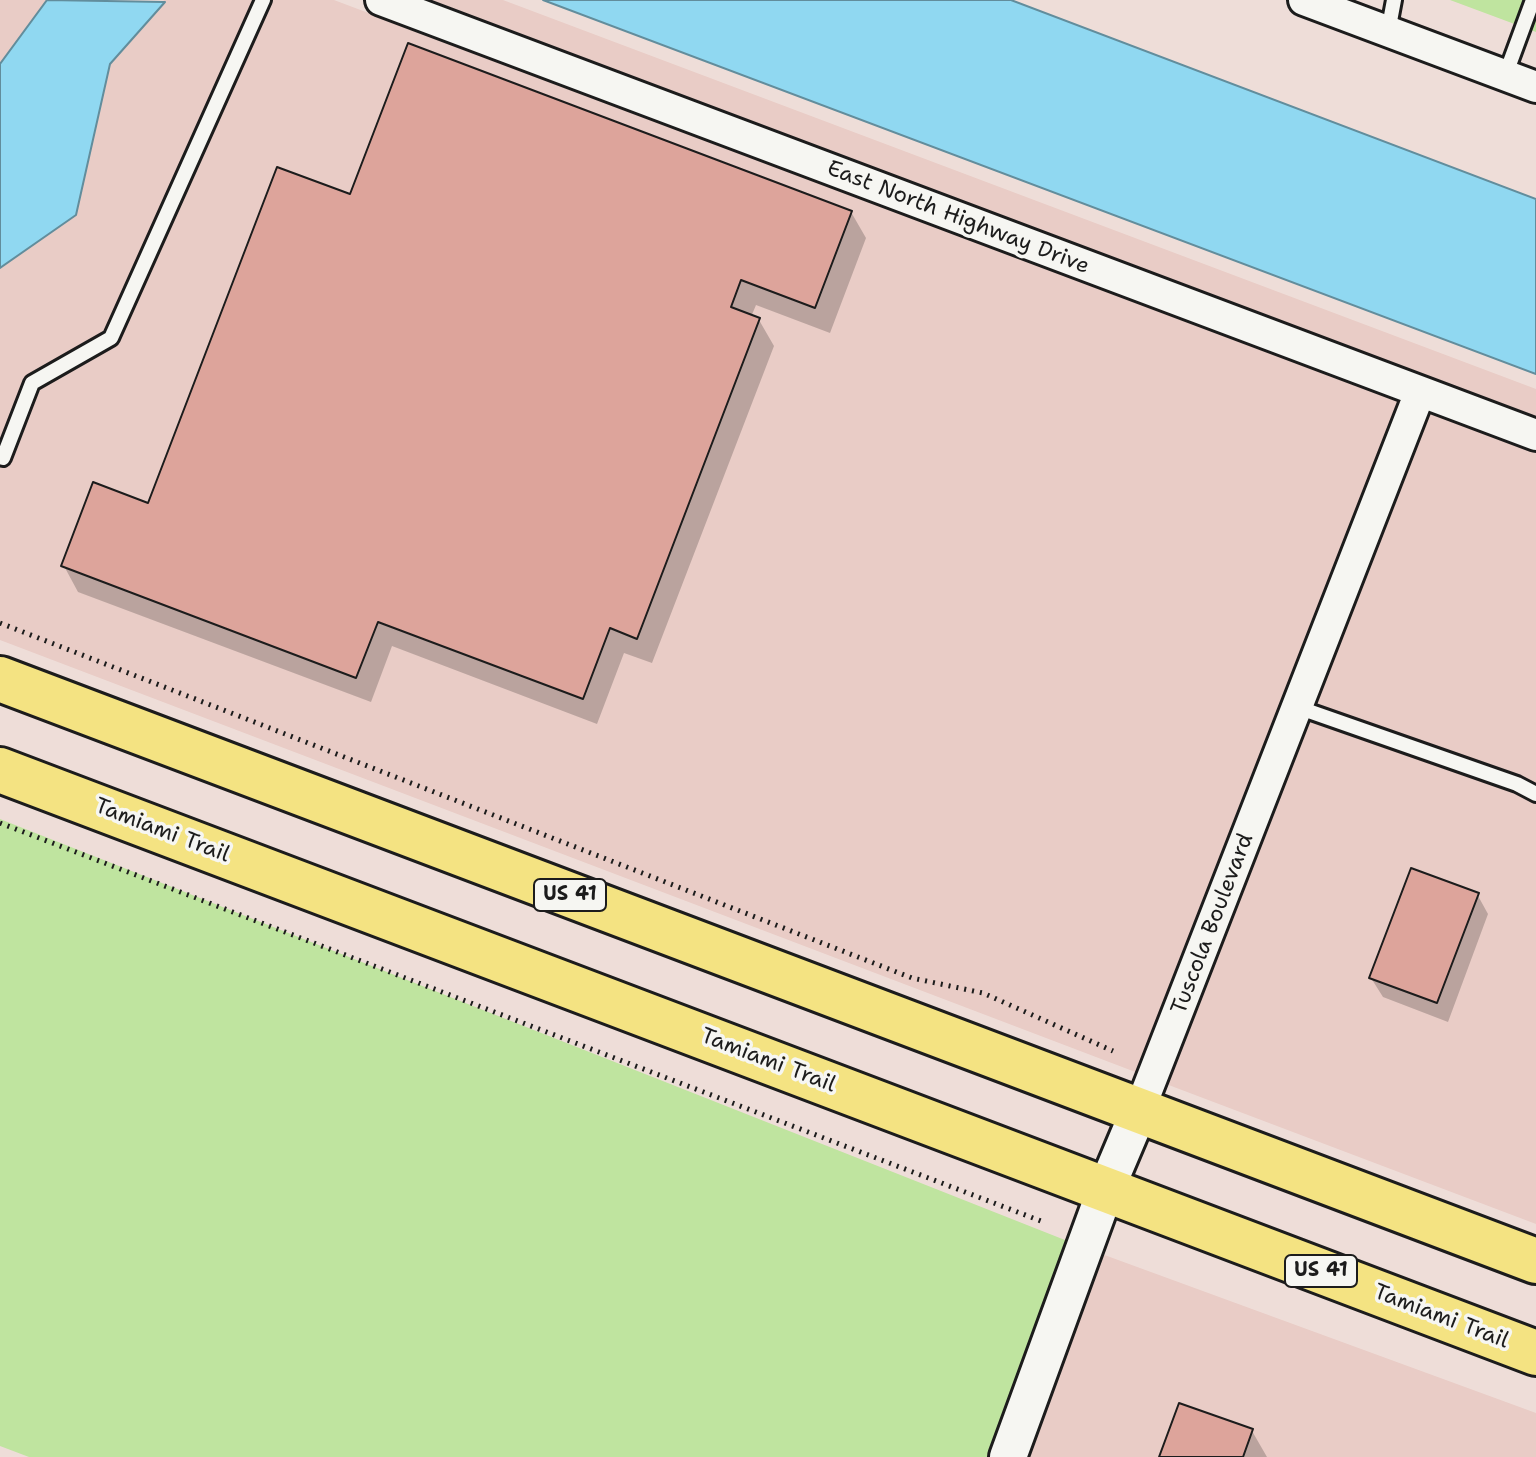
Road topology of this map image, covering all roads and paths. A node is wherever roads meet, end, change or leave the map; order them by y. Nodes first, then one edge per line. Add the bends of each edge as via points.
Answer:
1 (263, 0) edge
2 (381, 0) edge
3 (1304, 0) edge
4 (1394, 0) edge
5 (1533, 0) edge
6 (1388, 32) junction
7 (1505, 76) junction
8 (1536, 87) edge
9 (1420, 392) junction
10 (1536, 435) edge
11 (3, 458) dead end
12 (0, 623) edge
13 (0, 679) edge
14 (1297, 707) junction
15 (0, 770) edge
16 (1536, 794) edge
17 (0, 823) edge
18 (1113, 1051) dead end
19 (1139, 1111) junction
20 (1106, 1189) junction
21 (1041, 1221) dead end
22 (1536, 1261) edge
23 (1536, 1353) edge
24 (1008, 1457) edge

1 - 11 lane via 111,338 32,383
2 - 9 street, East North Highway Drive
3 - 6 street
4 - 6 lane
5 - 7 lane
6 - 7 street
7 - 8 street
9 - 10 street, East North Highway Drive
9 - 14 street, Tuscola Boulevard
12 - 18 path via 912,978 983,993
13 - 19 main road, US 41
14 - 16 lane
14 - 19 street, Tuscola Boulevard
15 - 20 main road, Tamiami Trail / US 41
17 - 21 path
19 - 20 street, Tuscola Boulevard
19 - 22 main road, US 41
20 - 23 main road, Tamiami Trail / US 41
20 - 24 street, Tuscola Boulevard

